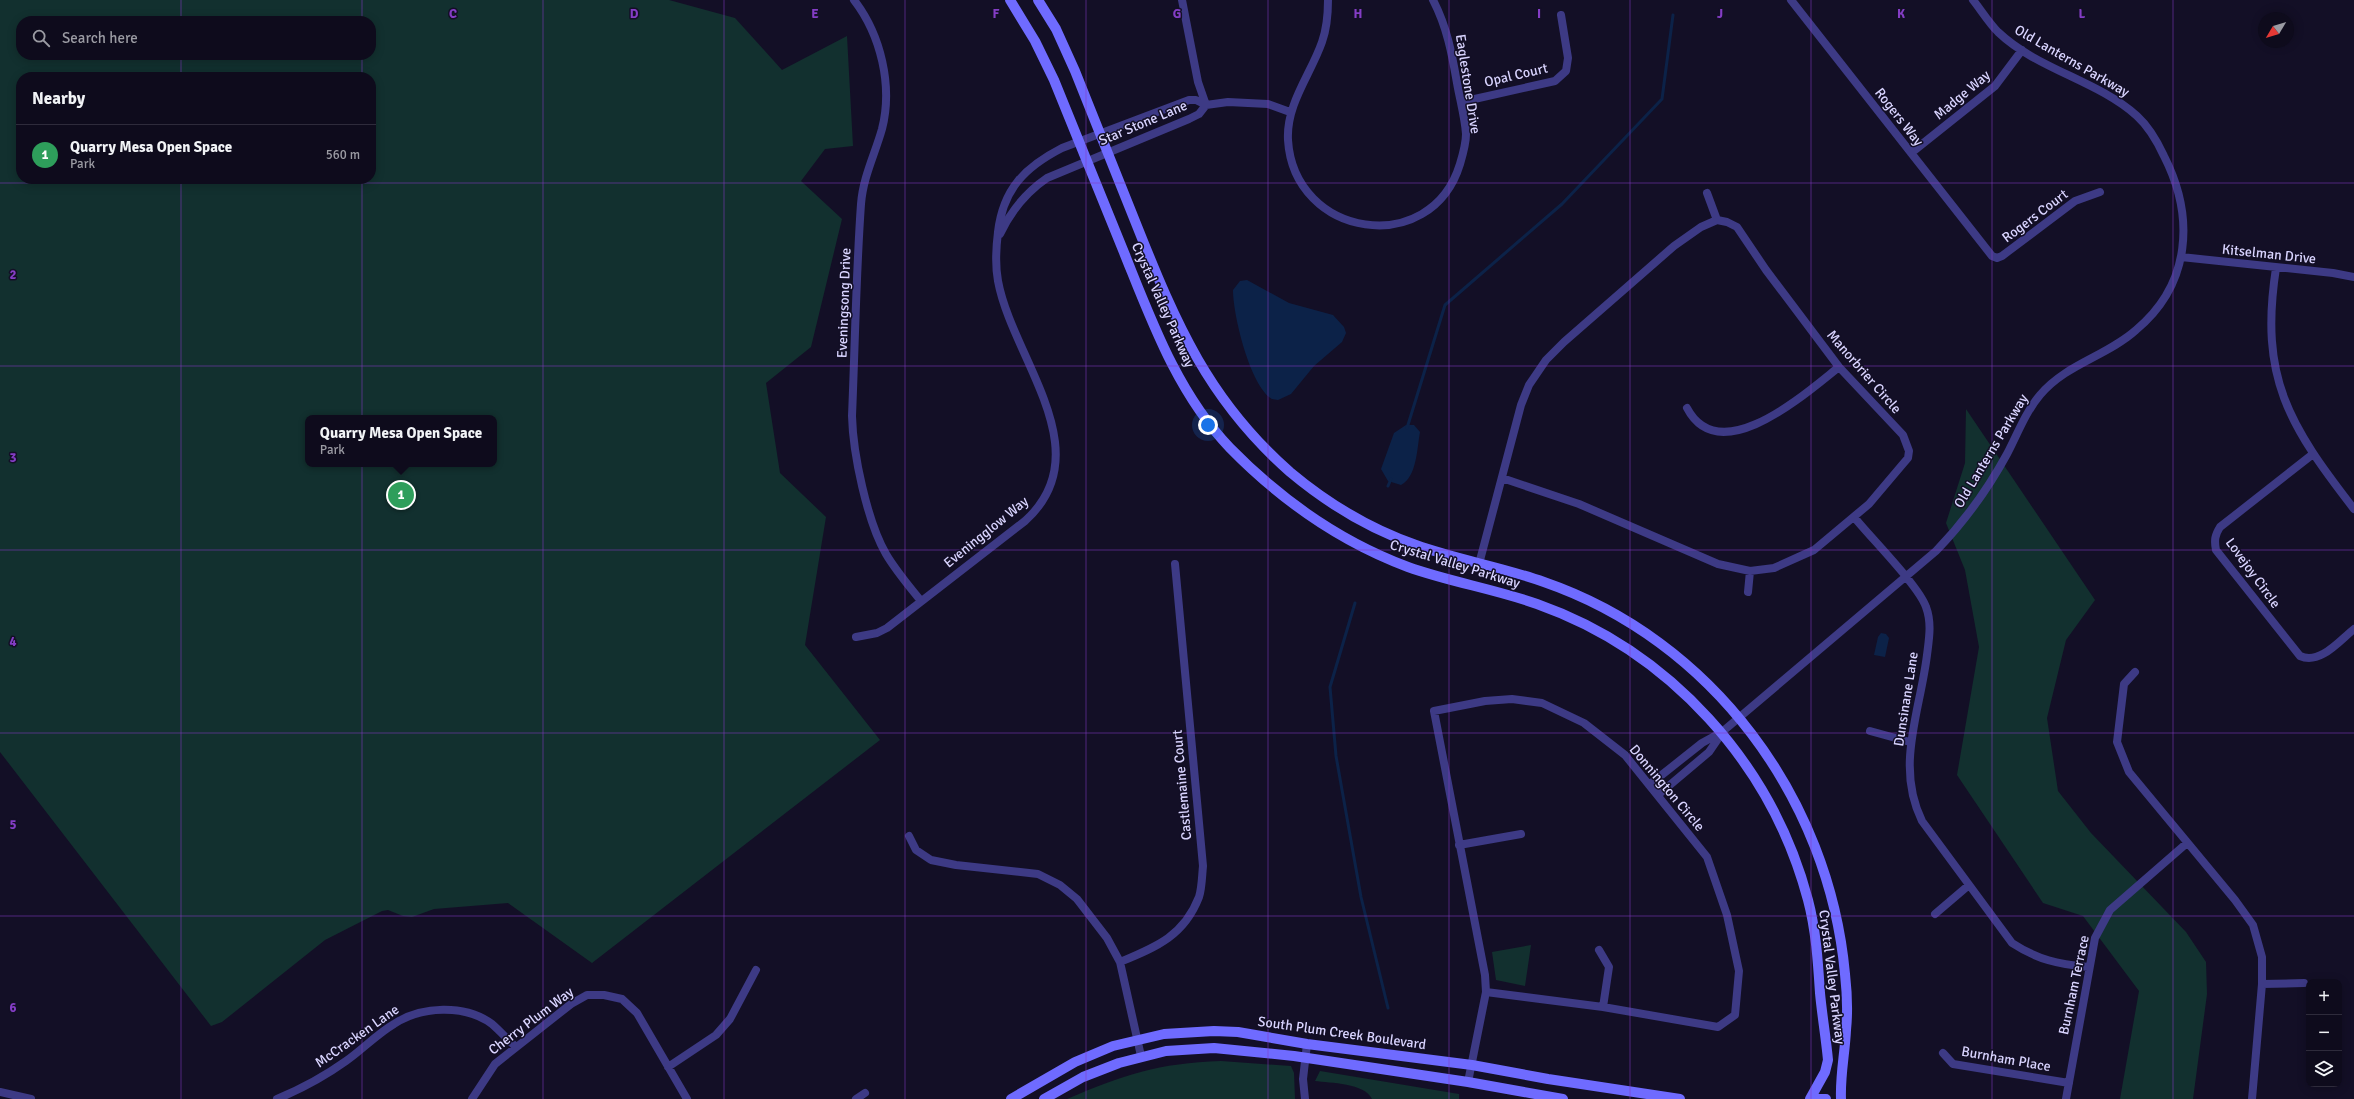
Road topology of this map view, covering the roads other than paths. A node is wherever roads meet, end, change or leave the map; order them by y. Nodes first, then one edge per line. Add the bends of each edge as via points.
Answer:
1 (854, 0) edge
2 (1010, 0) edge
3 (1038, 0) edge
4 (1182, 0) edge
5 (1328, 0) edge
6 (1433, 0) edge
7 (1791, 0) edge
8 (1973, 0) edge
9 (1561, 15) dead end
10 (2022, 50) junction
11 (1461, 102) junction
12 (1206, 105) junction
13 (1290, 112) junction
14 (1100, 133) junction
15 (1078, 140) junction
16 (1108, 152) junction
17 (1911, 153) junction
18 (1086, 160) junction
19 (2100, 192) dead end
20 (1707, 193) dead end
21 (1717, 220) junction
22 (997, 240) junction
23 (1987, 251) joint
24 (2181, 257) junction
25 (2276, 268) junction
26 (2354, 278) edge
27 (1840, 367) junction
28 (1687, 408) dead end
29 (2313, 454) junction
30 (1502, 478) junction
31 (2354, 509) edge
32 (1854, 517) junction
33 (1175, 564) dead end
34 (1479, 564) junction
35 (1750, 571) junction
36 (1905, 578) junction
37 (1748, 592) dead end
38 (921, 601) junction
39 (2354, 629) edge
40 (856, 637) dead end
41 (2135, 672) dead end
42 (1740, 717) junction
43 (1870, 731) dead end
44 (1722, 732) junction
45 (1910, 742) junction
46 (1649, 785) junction
47 (1658, 796) junction
48 (1521, 834) dead end
49 (909, 836) dead end
50 (2188, 843) junction
51 (1460, 845) junction
52 (1969, 886) junction
53 (1935, 914) dead end
54 (1599, 950) dead end
55 (1120, 962) junction
56 (2088, 967) junction
57 (756, 970) dead end
58 (2304, 983) dead end
59 (2262, 984) junction
60 (1486, 992) junction
61 (1603, 1007) junction
62 (1137, 1039) junction
63 (1308, 1044) junction
64 (516, 1048) junction
65 (1943, 1053) dead end
66 (1141, 1056) junction
67 (1307, 1059) junction
68 (1472, 1065) junction
69 (668, 1067) junction
70 (1468, 1082) junction
71 (2068, 1083) junction
72 (0, 1092) edge
73 (866, 1093) dead end
74 (31, 1099) edge
75 (277, 1099) edge
76 (472, 1099) edge
77 (687, 1099) edge
78 (856, 1099) edge
79 (1011, 1099) edge
80 (1044, 1099) edge
81 (1305, 1099) edge
82 (1563, 1099) edge
83 (1680, 1099) edge
84 (1810, 1099) edge
85 (1813, 1099) edge
86 (1826, 1099) edge
87 (1841, 1099) edge
88 (2066, 1099) edge
89 (2252, 1099) edge

1 - 38 street, Eveningsong Drive via 869,25 878,48 886,100 882,127 862,192 853,440 875,531 892,563
2 - 15 main road, Crystal Valley Parkway via 1045,60
3 - 14 main road, Crystal Valley Parkway via 1066,50
4 - 12 street via 1198,82
5 - 13 street, Eaglestone Drive via 1328,18 1323,41
6 - 11 street, Eaglestone Drive via 1448,35
7 - 17 street, Rogers Way
8 - 10 street, Old Lanterns Parkway via 1998,32
9 - 11 street, Opal Court via 1568,58 1566,71 1555,80
10 - 17 street, Madge Way via 1995,86
10 - 24 street, Old Lanterns Parkway via 2111,96 2138,117 2159,145 2175,177 2183,208 2184,240
11 - 13 street, Eaglestone Drive via 1466,134 1457,173 1448,190 1436,204 1416,217 1378,227 1358,225 1338,217 1319,204 1303,186 1293,166 1288,140
12 - 13 street, Star Stone Lane via 1247,102 1268,104
12 - 14 street, Star Stone Lane via 1196,100 1175,104
12 - 16 street, Star Stone Lane via 1199,114 1189,119
14 - 15 street, Eveningglow Way
14 - 16 main road, Crystal Valley Parkway
15 - 18 main road, Crystal Valley Parkway
15 - 22 street, Eveningglow Way via 1043,158 1019,180 1005,200
16 - 18 street, Star Stone Lane
16 - 34 main road, Crystal Valley Parkway via 1167,300 1192,352 1221,397 1251,433 1292,473 1353,516 1415,545
17 - 23 street, Rogers Way
18 - 22 street, Eveningglow Way via 1058,172 1037,185 1014,209
18 - 44 main road, Crystal Valley Parkway via 1158,337 1181,380 1216,432 1271,486 1335,532 1380,555 1433,574 1536,604 1584,624 1657,670
19 - 23 street, Rogers Court via 2075,201 2002,256 1994,258
20 - 21 street
21 - 27 street, Manorbrier Circle via 1737,228
21 - 30 street via 1701,227 1674,246 1546,360 1529,385 1521,405
22 - 38 street, Eveningglow Way via 996,268 1002,298 1053,428 1057,451 1055,472 1047,493 1033,513
24 - 25 street, Kitselman Drive
24 - 36 street, Old Lanterns Parkway via 2178,274 2162,302 2136,331 2066,372 2042,393 2027,411 2008,452 1980,498 1956,530
25 - 26 street, Kitselman Drive via 2333,273
25 - 29 street via 2270,341 2281,392 2292,418
27 - 28 street via 1785,409 1755,426 1737,430 1707,428 1698,423
27 - 32 street, Manorbrier Circle via 1903,435 1909,451 1908,458
29 - 31 street
29 - 39 street, Lovejoy Circle via 2220,527 2214,542 2216,550 2300,656 2308,660 2316,658
30 - 34 street
30 - 35 street, Manorbrier Circle via 1579,504 1718,564
32 - 35 street, Manorbrier Circle via 1814,550 1774,568
32 - 36 street, Dunsinane Lane
33 - 55 street, Castlemaine Court via 1203,866 1200,896 1188,919 1175,934 1158,946
34 - 42 main road, Crystal Valley Parkway via 1550,584 1621,618 1696,672
35 - 37 street
36 - 42 street, Old Lanterns Parkway
36 - 45 street, Dunsinane Lane via 1926,606 1930,629 1924,677
38 - 40 street, Eveningglow Way via 877,633
41 - 50 street via 2124,684 2117,742 2129,772
42 - 44 street, Old Lanterns Parkway
42 - 87 main road, Crystal Valley Parkway via 1775,766 1802,814 1819,855 1836,914 1844,959 1846,995
43 - 45 street
44 - 46 street, Old Lanterns Parkway via 1702,743
44 - 47 street, Old Lanterns Parkway via 1709,752
44 - 84 main road, Crystal Valley Parkway via 1756,779 1782,824 1808,901 1818,959 1828,1060 1825,1072
45 - 52 street, Dunsinane Lane via 1910,780 1914,804 1922,821
46 - 47 street, Donnington Circle
46 - 51 street, Donnington Circle via 1625,755 1584,723 1542,703 1485,701 1434,711
47 - 61 street, Donnington Circle via 1707,857 1727,915 1739,970 1735,1015 1718,1027
48 - 51 street
49 - 55 street via 916,850 930,860 1038,874 1060,885 1077,899
50 - 56 street, Burnham Terrace via 2110,910 2095,938
50 - 59 street via 2253,925 2262,958
51 - 60 street, Donnington Circle
52 - 53 street
52 - 56 street, Dunsinane Lane via 2012,942 2030,954 2057,964
54 - 61 street via 1609,967
55 - 62 street
56 - 71 street, Burnham Terrace
57 - 69 street via 730,1019 716,1035
58 - 59 street
59 - 89 street
60 - 61 street, Donnington Circle
60 - 68 street, Donnington Circle
62 - 63 main road, South Plum Creek Boulevard via 1164,1034 1214,1031 1238,1032
62 - 66 street
62 - 79 main road, South Plum Creek Boulevard via 1075,1062
63 - 67 street
63 - 68 main road, South Plum Creek Boulevard
64 - 69 street, Cherry Plum Way via 571,1004 587,995 604,995 622,999 637,1013
64 - 75 street, McCracken Lane via 491,1024 469,1013 447,1010 421,1012 393,1024 346,1061 316,1080
64 - 76 street, Cherry Plum Way via 495,1064
65 - 71 street, Burnham Place via 1953,1064
66 - 67 main road via 1166,1051 1214,1048
66 - 80 main road via 1088,1075
67 - 70 main road
67 - 81 street
68 - 70 street, Donnington Circle
68 - 83 main road, South Plum Creek Boulevard
69 - 77 street, Cherry Plum Way
70 - 82 main road
71 - 88 street, Burnham Terrace
72 - 74 street
73 - 78 street
85 - 86 main road

